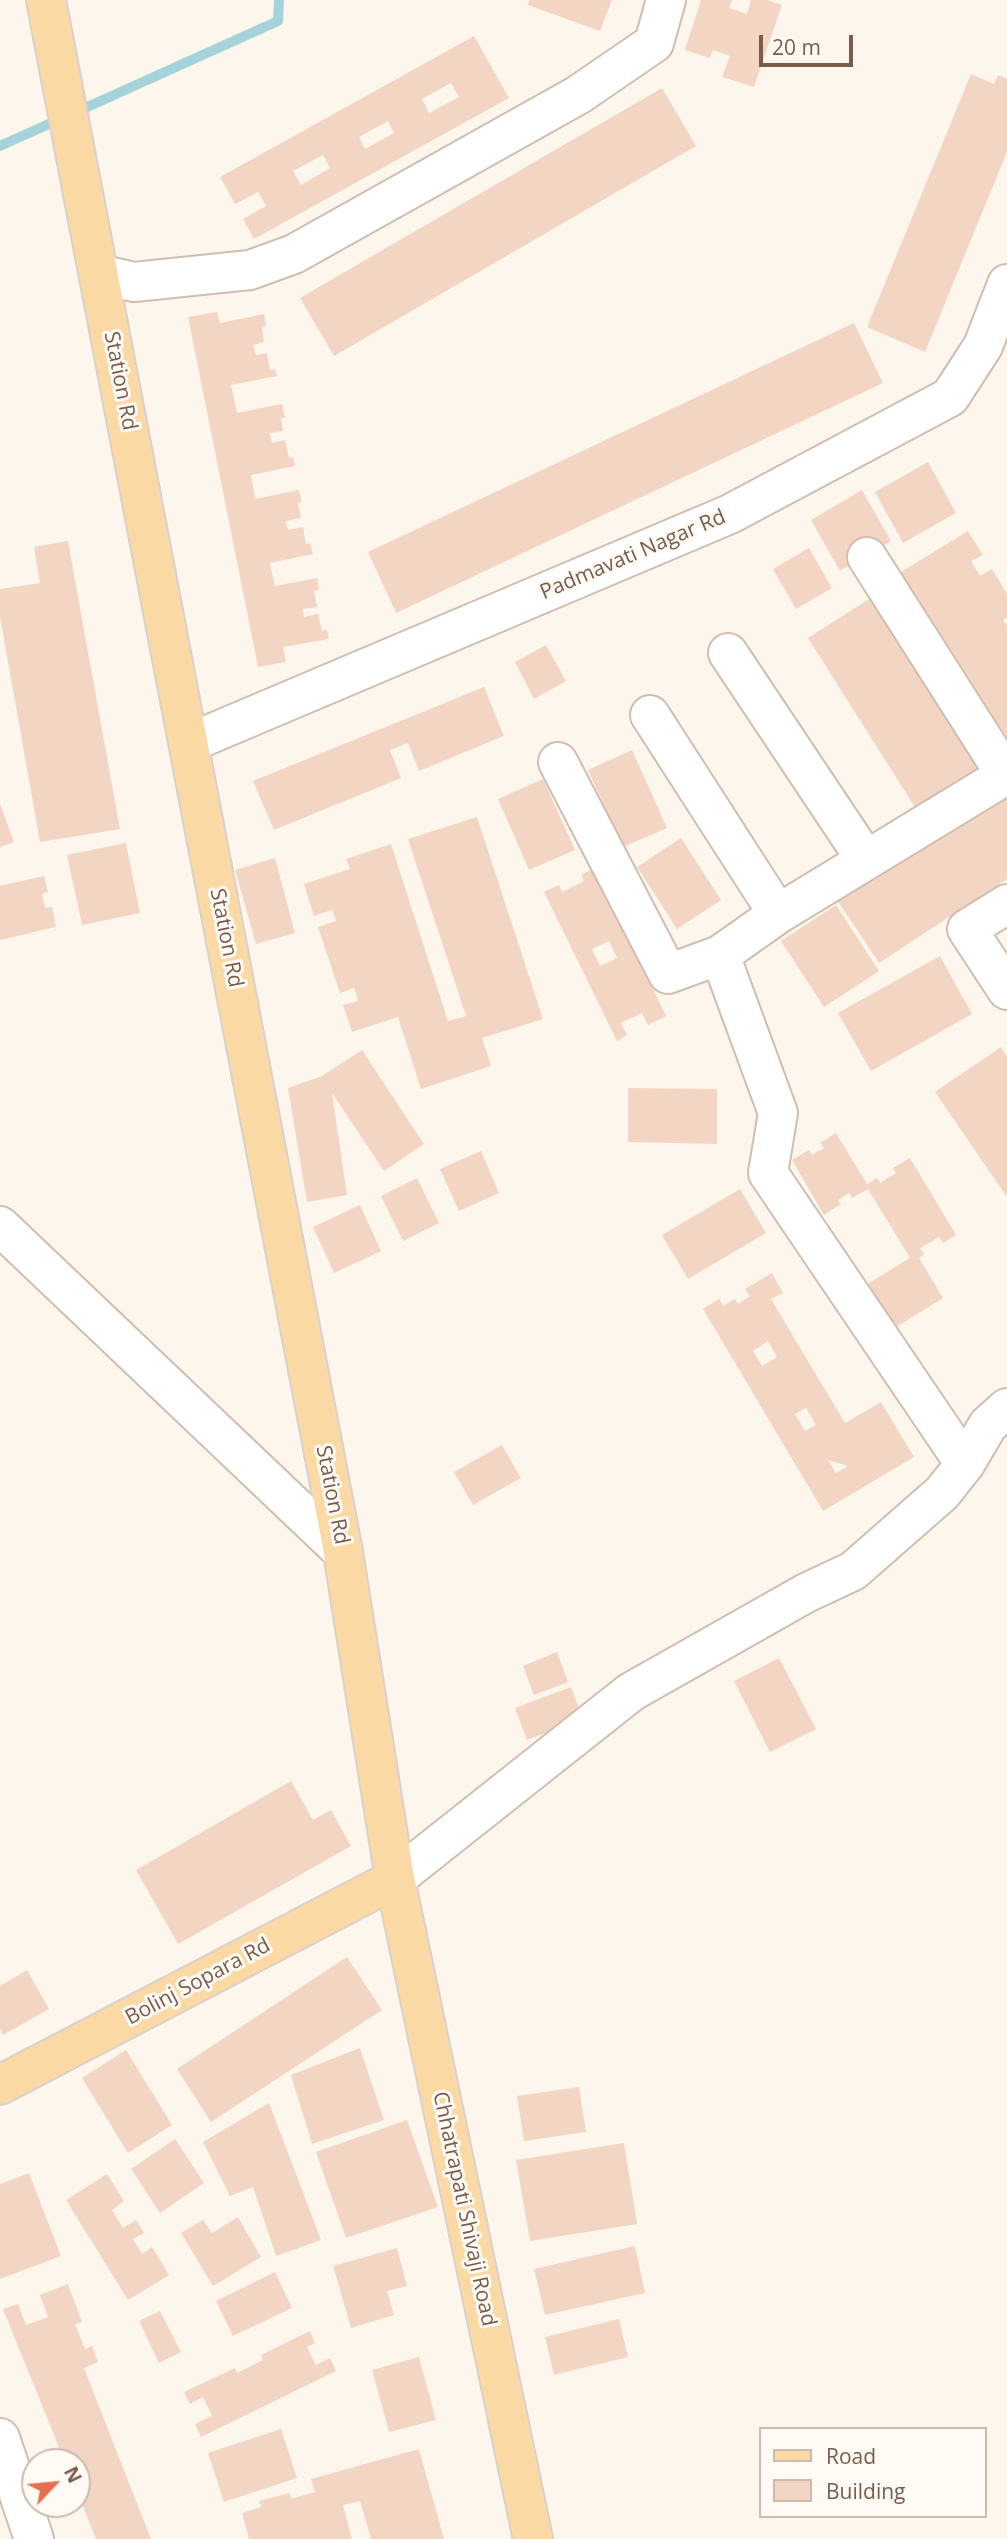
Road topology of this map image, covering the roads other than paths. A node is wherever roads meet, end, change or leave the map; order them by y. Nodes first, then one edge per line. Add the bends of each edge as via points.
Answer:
1 (46, 0) edge
2 (666, 0) edge
3 (99, 274) junction
4 (1007, 284) edge
5 (867, 557) dead end
6 (728, 653) dead end
7 (650, 715) dead end
8 (189, 743) junction
9 (558, 762) dead end
10 (1006, 776) edge
11 (866, 860) junction
12 (1007, 904) edge
13 (778, 914) junction
14 (720, 955) junction
15 (1007, 990) edge
16 (0, 1226) edge
17 (1007, 1408) edge
18 (965, 1464) junction
19 (343, 1552) junction
20 (395, 1879) junction
21 (0, 2085) edge
22 (0, 2438) edge
23 (34, 2539) edge
24 (533, 2539) edge

1 - 3 main road, Station Rd
2 - 3 street via 654,43 578,94 294,254 250,270 134,282
3 - 8 main road, Station Rd
4 - 8 street, Padmavati Nagar Rd via 983,346 950,397 730,514
5 - 10 street
6 - 11 street
7 - 13 street
8 - 19 main road, Station Rd
9 - 14 street via 668,974
10 - 11 street
11 - 13 street
12 - 15 street via 967,929
13 - 14 street
14 - 18 street via 778,1113 768,1173
16 - 19 street
17 - 18 street via 988,1425
18 - 20 street via 942,1493 853,1571 631,1692
19 - 20 main road, Station Rd
20 - 21 main road, Bolinj Sopara Rd
20 - 24 main road, Chhatrapati Shivaji Road
22 - 23 street

